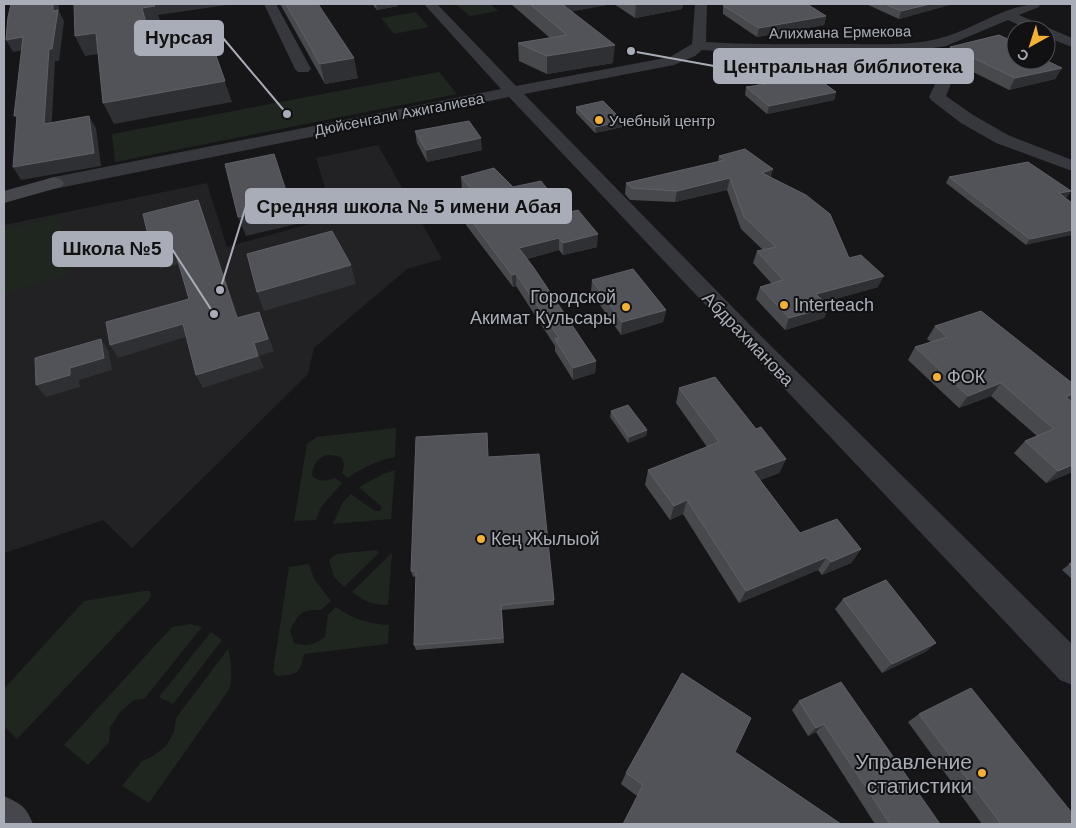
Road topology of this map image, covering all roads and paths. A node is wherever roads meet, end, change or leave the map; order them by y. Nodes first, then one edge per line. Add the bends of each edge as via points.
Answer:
1 (270, 4) edge
2 (430, 4) edge
3 (701, 4) edge
4 (1034, 4) edge
5 (1009, 16) junction
6 (1018, 20) edge
7 (1056, 36) edge
8 (1072, 43) edge
9 (699, 46) junction
10 (911, 48) junction
11 (303, 69) dead end
12 (511, 92) junction
13 (1072, 166) edge
14 (54, 183) joint
15 (8, 193) edge
16 (1072, 668) edge
17 (4, 817) edge
18 (12, 824) edge

1 - 11 street
2 - 12 street, Абдрахманова
3 - 9 street
4 - 5 street, Алихмана Ермекова
5 - 6 street
5 - 10 street, Алихмана Ермекова via 941,43
7 - 8 street
9 - 10 street, Алихмана Ермекова via 808,50
9 - 12 street, Дюйсенгали Ажигалиева via 674,61
10 - 13 street via 945,79 937,97 967,119 1002,139
12 - 14 street, Дюйсенгали Ажигалиева
12 - 16 street, Абдрахманова via 755,347
14 - 15 street, Дюйсенгали Ажигалиева
17 - 18 street

